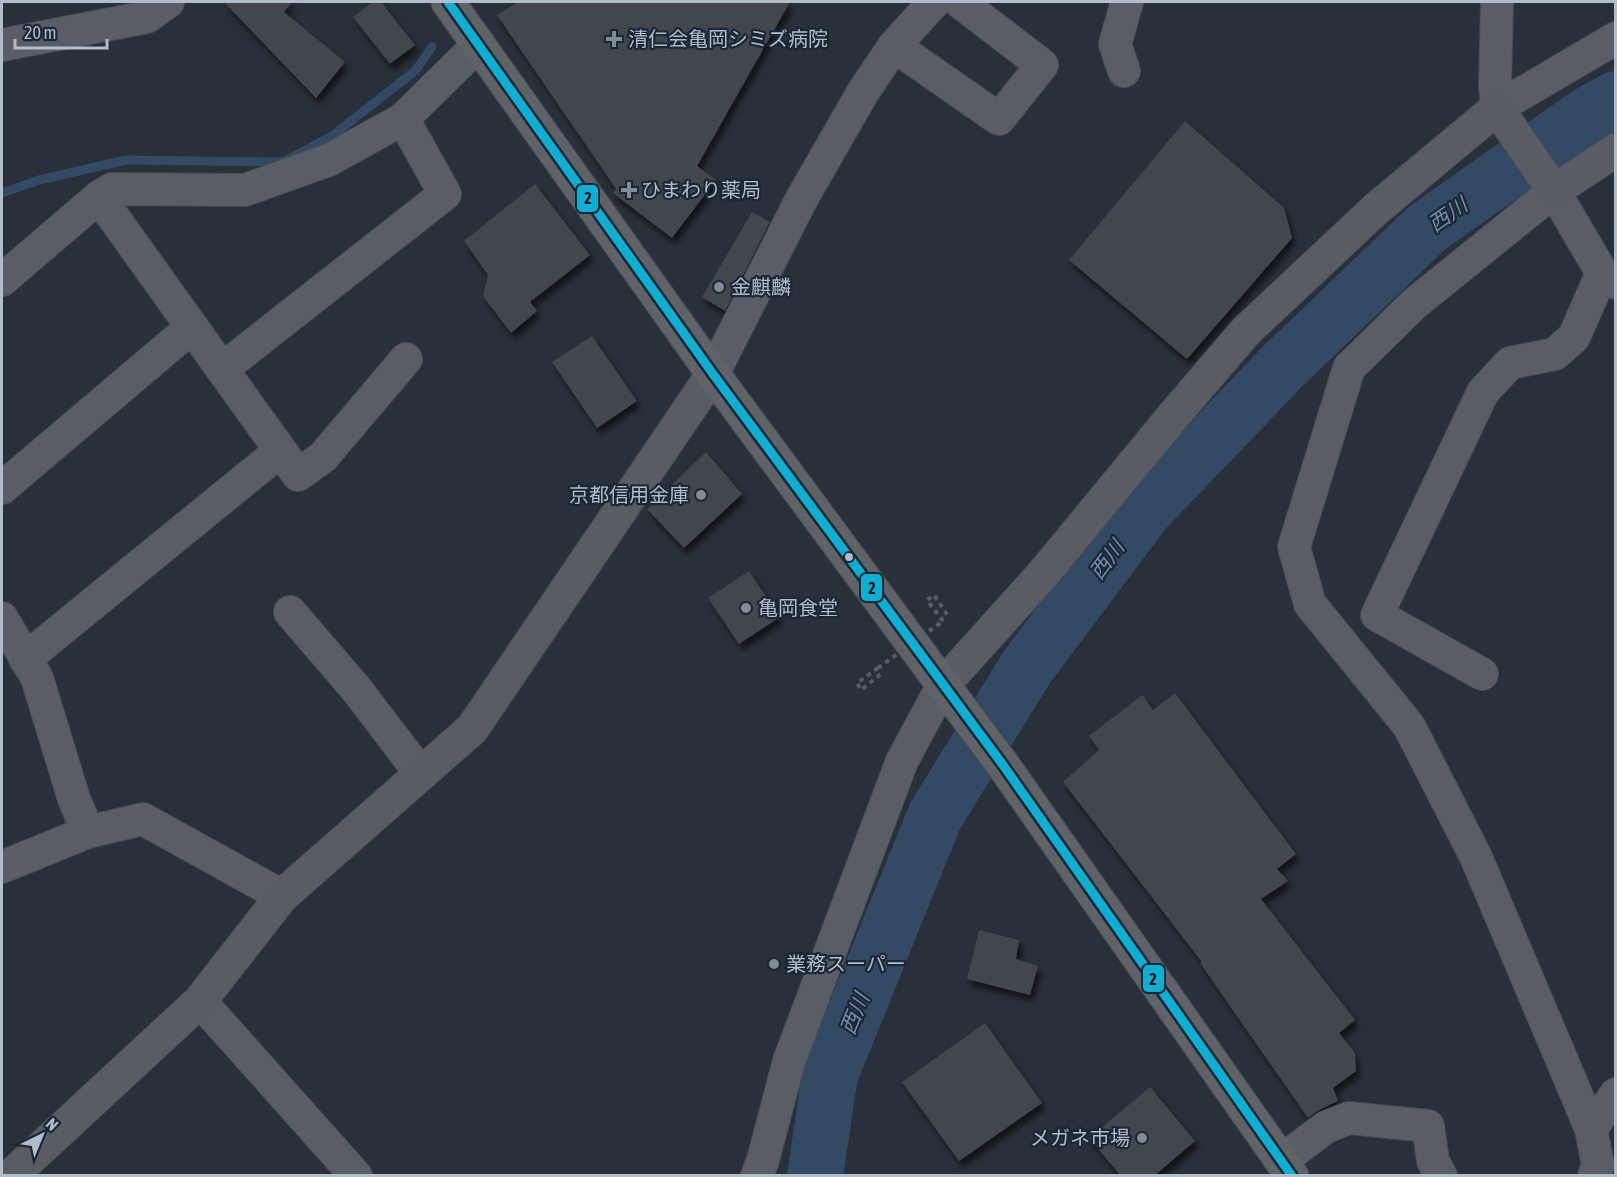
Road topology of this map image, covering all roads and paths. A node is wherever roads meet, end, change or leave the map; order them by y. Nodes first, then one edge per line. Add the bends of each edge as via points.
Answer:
1 (168, 2) edge
2 (448, 2) edge
3 (934, 2) edge
4 (960, 2) edge
5 (1127, 2) edge
6 (1497, 2) edge
7 (1616, 38) edge
8 (479, 44) junction
9 (2, 45) edge
10 (894, 46) junction
11 (1124, 71) dead end
12 (1503, 117) junction
13 (403, 120) junction
14 (1616, 150) edge
15 (1549, 184) junction
16 (99, 197) junction
17 (1609, 278) edge
18 (2, 280) edge
19 (192, 327) junction
20 (406, 359) dead end
21 (222, 369) junction
22 (713, 374) junction
23 (280, 451) junction
24 (2, 488) edge
25 (291, 612) dead end
26 (948, 616) dead end
27 (2, 618) edge
28 (25, 659) junction
29 (881, 674) dead end
30 (1482, 675) dead end
31 (952, 698) junction
32 (421, 774) junction
33 (88, 832) junction
34 (2, 867) edge
35 (282, 896) junction
36 (200, 1001) junction
37 (1616, 1094) edge
38 (1603, 1133) edge
39 (1286, 1168) edge
40 (19, 1173) edge
41 (356, 1176) edge
42 (758, 1176) edge
43 (1441, 1176) edge
44 (1594, 1176) edge

1 - 9 street via 147,17
2 - 8 highway
3 - 10 street
4 - 10 street via 1042,65 999,119
5 - 11 street via 1115,44
6 - 12 street via 1495,85
7 - 12 street
8 - 13 street
8 - 22 highway
10 - 22 street via 801,200
12 - 15 street
12 - 31 street via 1376,208 1246,331 1043,574
13 - 16 street via 329,160 245,190 112,189
13 - 21 street via 445,194
14 - 15 street
15 - 17 street
15 - 38 street via 1414,304 1349,368 1294,547 1310,604 1409,726 1471,847
16 - 18 street
16 - 19 street
17 - 30 street via 1574,337 1555,354 1510,363 1483,392 1377,615
19 - 21 street
19 - 24 street
20 - 23 street via 323,457 298,475
21 - 23 street
22 - 31 highway
22 - 32 street via 472,729
23 - 28 street
25 - 32 street
26 - 29 path, bridge via 934,595 927,600 943,621 857,683 861,690
27 - 28 street
28 - 33 street via 36,678
31 - 39 highway via 1004,765
31 - 42 street via 902,761 789,1061
32 - 35 street
33 - 34 street
33 - 35 street via 142,819
35 - 36 street
36 - 40 street
36 - 41 street
37 - 38 street
38 - 44 street
39 - 43 street via 1326,1127 1350,1118 1428,1126 1433,1161

